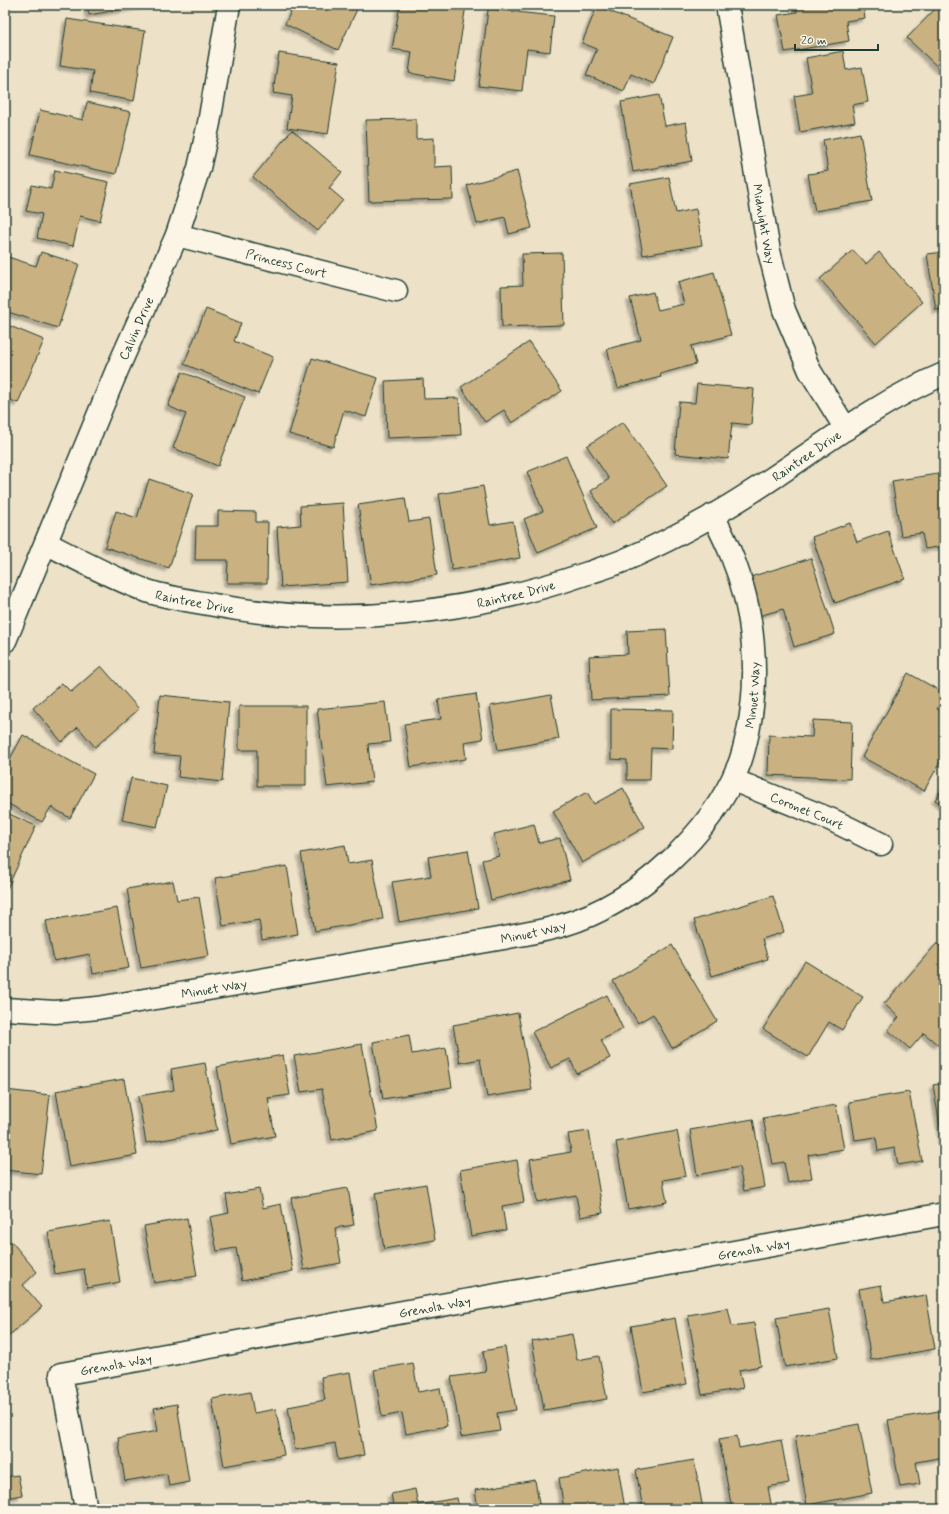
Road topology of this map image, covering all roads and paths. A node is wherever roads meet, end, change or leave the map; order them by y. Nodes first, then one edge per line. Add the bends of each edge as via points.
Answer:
1 (229, 5) edge
2 (727, 5) edge
3 (177, 235) junction
4 (396, 291) dead end
5 (944, 374) edge
6 (846, 429) junction
7 (713, 515) junction
8 (46, 543) junction
9 (5, 641) edge
10 (732, 780) junction
11 (880, 844) dead end
12 (5, 1009) edge
13 (944, 1214) edge
14 (86, 1509) edge

1 - 3 street, Calvin Drive via 199,168
2 - 6 street, Midnight Way via 769,250 784,310 810,371
3 - 4 street, Princess Court
3 - 8 street, Calvin Drive via 117,370
5 - 6 street, Raintree Drive via 885,403
6 - 7 street, Raintree Drive
7 - 8 street, Raintree Drive via 672,538 624,560 550,586 500,599 374,616 295,616 243,611 169,597 110,575
7 - 10 street, Minuet Way via 732,554 745,598 754,666 752,712 744,751
8 - 9 street, Calvin Drive
10 - 11 street, Coronet Court via 832,820
10 - 12 street, Minuet Way via 714,813 692,840 655,875 601,910 563,925 504,938 98,1008 55,1012
13 - 14 street, Grenola Way via 61,1374

